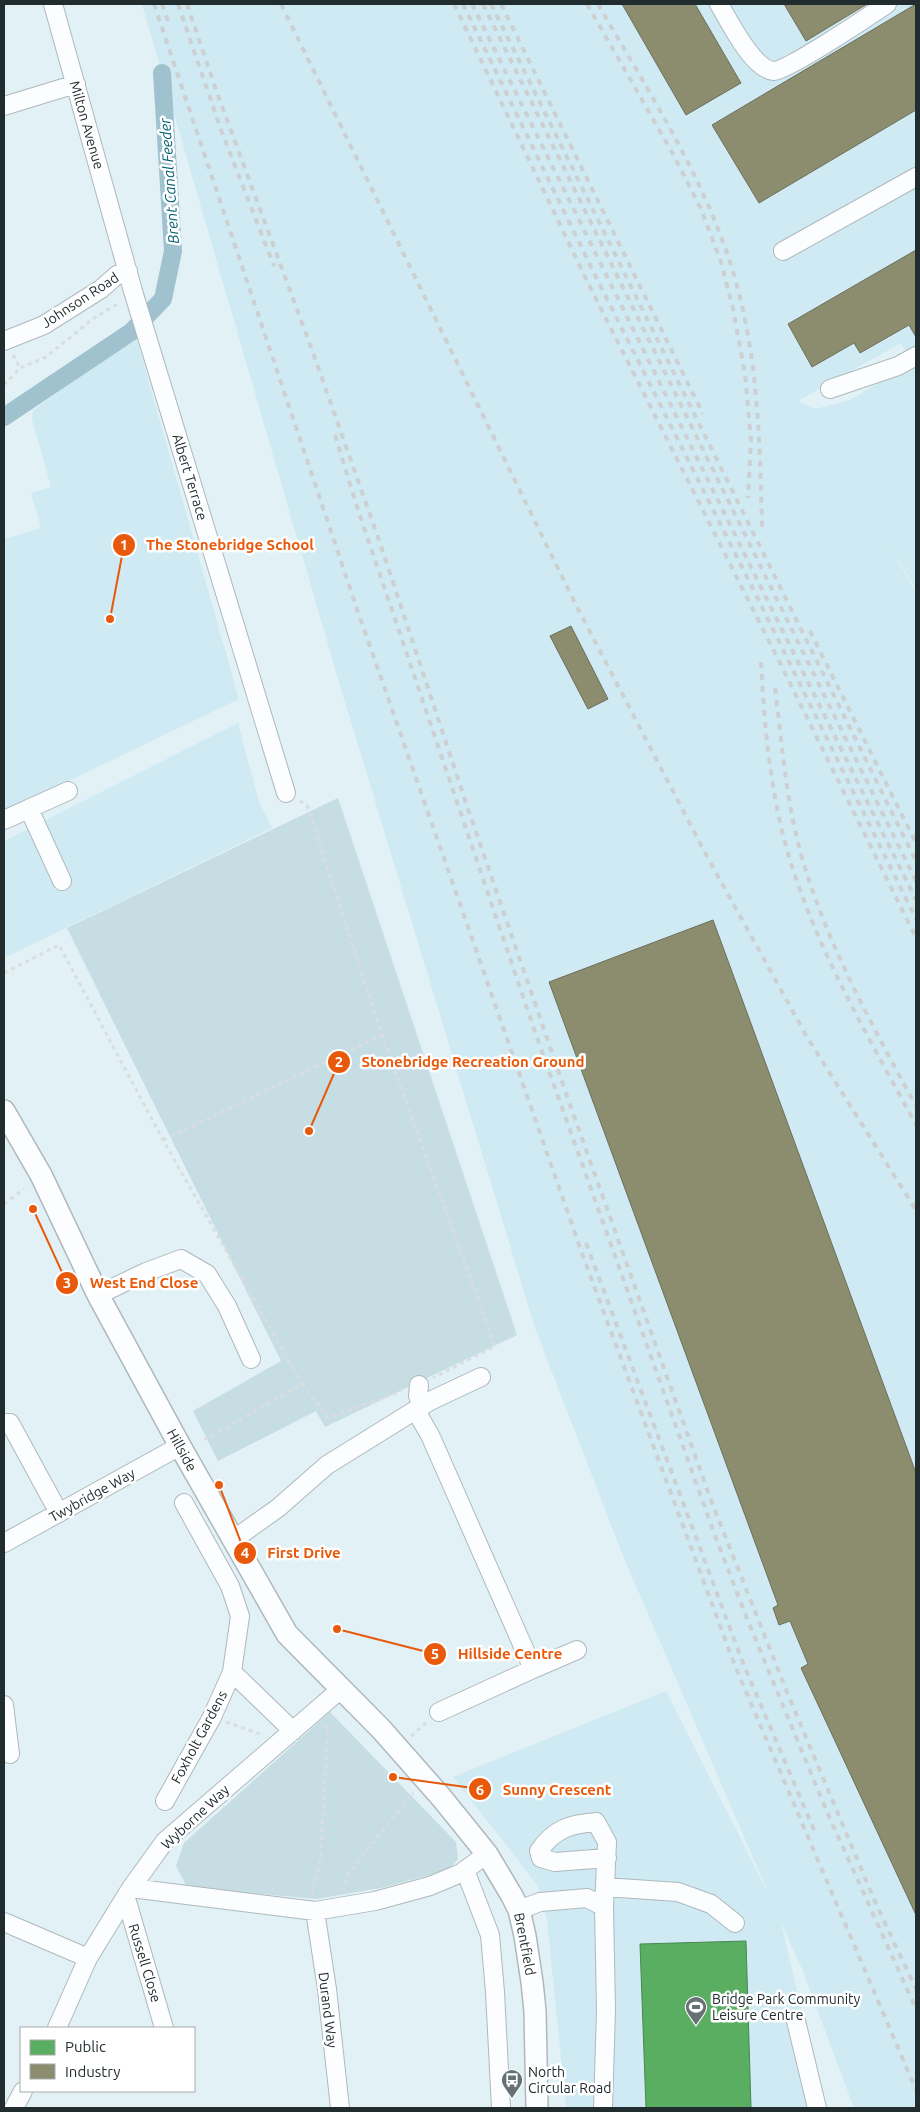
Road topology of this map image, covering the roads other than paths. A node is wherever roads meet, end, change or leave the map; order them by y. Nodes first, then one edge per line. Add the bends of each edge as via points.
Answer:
1 (54, 4) edge
2 (719, 4) edge
3 (887, 4) edge
4 (76, 84) junction
5 (4, 106) edge
6 (916, 177) edge
7 (122, 246) joint
8 (783, 251) dead end
9 (128, 271) junction
10 (4, 341) edge
11 (916, 356) edge
12 (830, 388) dead end
13 (68, 791) dead end
14 (286, 793) road end
15 (29, 809) junction
16 (4, 820) edge
17 (62, 882) dead end
18 (4, 1111) edge
19 (98, 1295) junction
20 (251, 1359) dead end
21 (481, 1377) dead end
22 (419, 1385) road end
23 (419, 1409) junction
24 (4, 1423) edge
25 (180, 1446) junction
26 (184, 1503) dead end
27 (59, 1514) junction
28 (6, 1537) edge
29 (233, 1540) junction
30 (577, 1650) dead end
31 (533, 1669) junction
32 (232, 1672) junction
33 (341, 1689) junction
34 (4, 1705) edge
35 (439, 1712) dead end
36 (287, 1736) junction
37 (10, 1754) dead end
38 (420, 1787) joint
39 (165, 1801) dead end
40 (487, 1854) junction
41 (607, 1858) dead end
42 (465, 1870) junction
43 (605, 1887) junction
44 (128, 1893) junction
45 (604, 1907) junction
46 (519, 1910) junction
47 (311, 1911) junction
48 (4, 1922) edge
49 (734, 1923) dead end
50 (88, 1958) junction
51 (796, 2021) dead end
52 (56, 2027) edge
53 (164, 2027) edge
54 (22, 2092) edge
55 (14, 2108) edge
56 (340, 2108) edge
57 (500, 2108) edge
58 (537, 2108) edge
59 (603, 2108) edge
60 (817, 2108) edge

1 - 4 street, Milton Avenue
2 - 3 street via 753,57 774,71 784,69
4 - 5 street
4 - 7 street, Milton Avenue
6 - 8 street
7 - 9 street, Albert Terrace
9 - 10 street, Johnson Road via 117,274 101,289 44,325
9 - 14 street, Albert Terrace
11 - 12 street via 898,366
13 - 15 street
15 - 16 street
15 - 17 street
18 - 19 main road, Hillside via 41,1175
19 - 20 street via 181,1259 207,1274 228,1306
19 - 25 main road, Hillside
21 - 23 street
22 - 23 street
23 - 29 street via 328,1465 278,1508
23 - 31 street
24 - 27 street via 10,1423
25 - 27 street, Twybridge Way
25 - 29 main road, Hillside
26 - 32 street, Foxholt Gardens via 230,1586 240,1616
27 - 28 street, Twybridge Way
29 - 33 main road, Hillside via 287,1634
30 - 31 street
31 - 35 street
32 - 36 street, Foxholt Gardens
32 - 39 street, Foxholt Gardens via 212,1718
33 - 36 street, Wyborne Way
33 - 38 main road, Hillside via 381,1729
34 - 37 street
36 - 44 street, Wyborne Way via 165,1841
38 - 40 main road, Brentfield
40 - 42 street
40 - 46 main road, Brentfield
41 - 43 street
42 - 47 street via 430,1886 375,1901
42 - 57 street via 490,1935
43 - 45 street
43 - 49 street via 678,1892 711,1904
44 - 47 street
44 - 50 street, Wyborne Way
44 - 53 street, Russell Close
45 - 46 street via 587,1898 540,1902
45 - 59 street via 606,2010
46 - 58 main road, Brentfield via 535,2011
47 - 56 street, Durand Way via 327,1989
48 - 50 street
50 - 52 street, Wyborne Way
51 - 60 street
54 - 55 street

